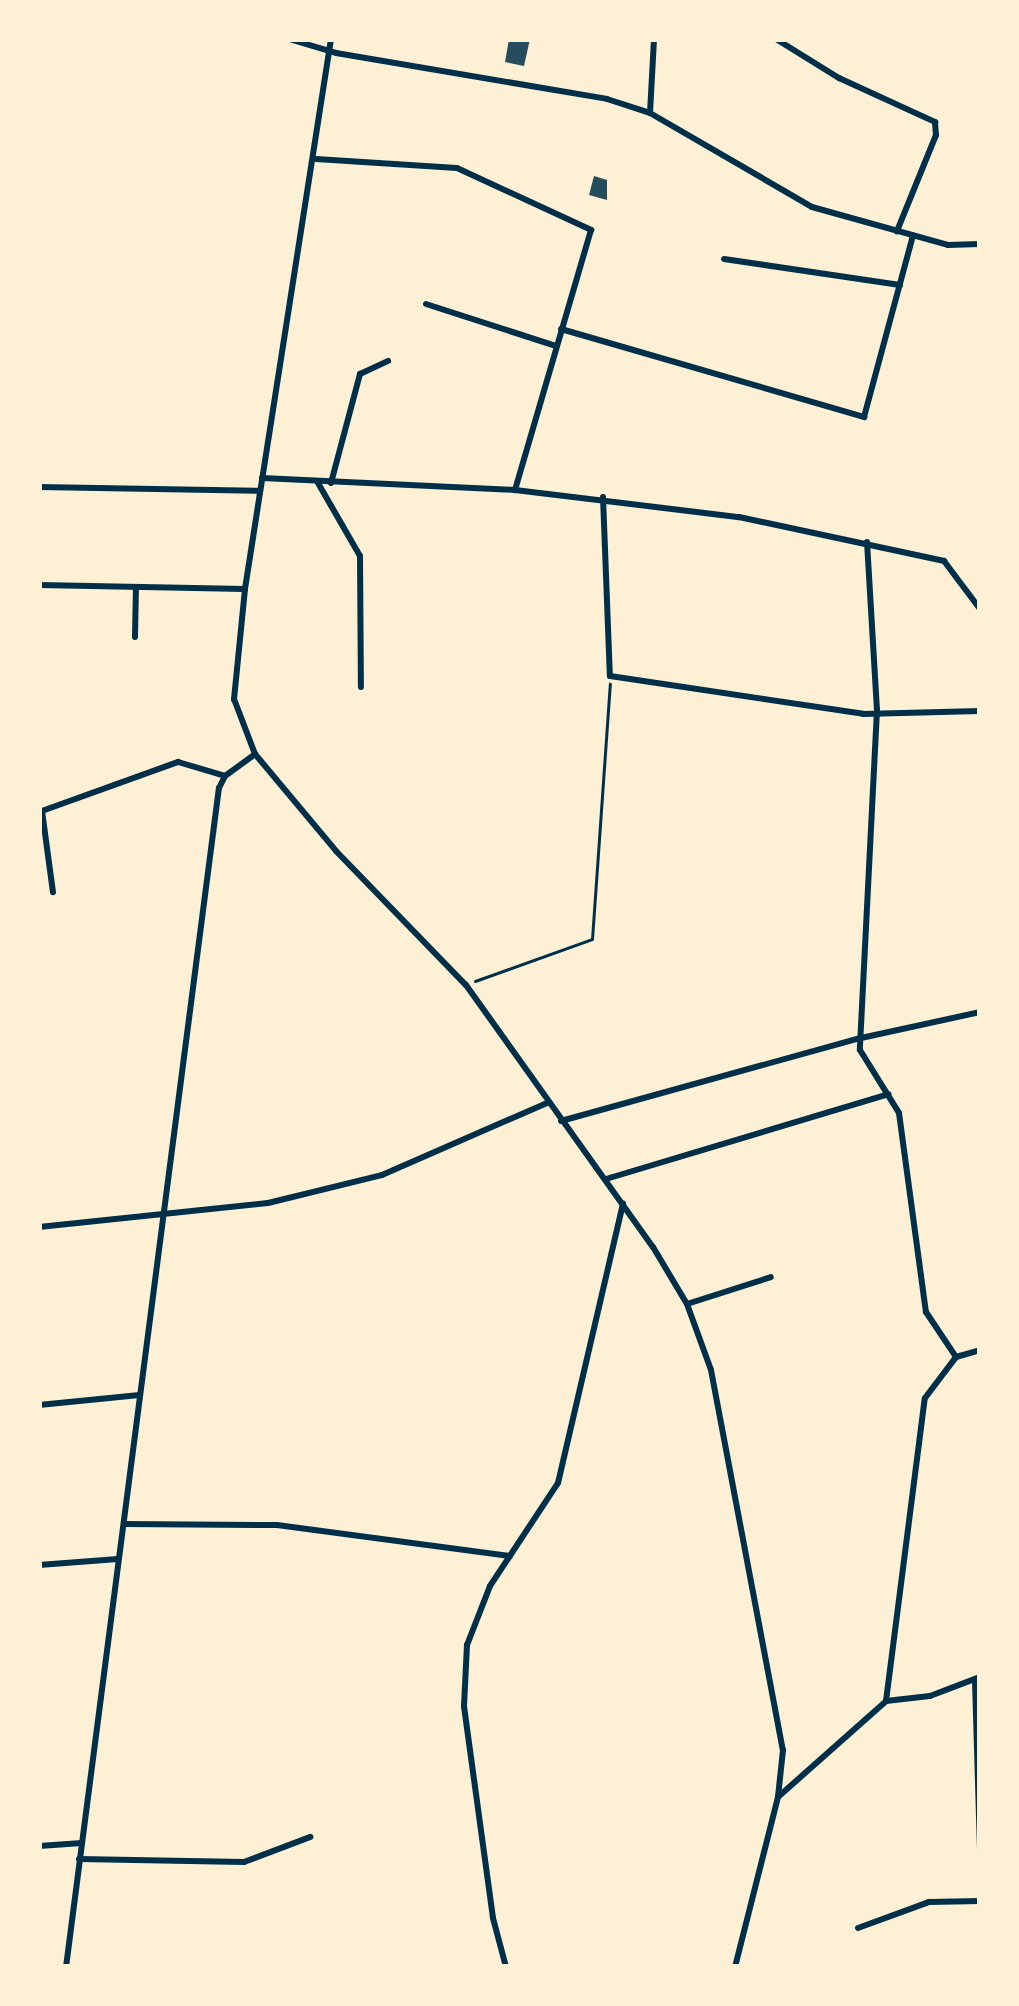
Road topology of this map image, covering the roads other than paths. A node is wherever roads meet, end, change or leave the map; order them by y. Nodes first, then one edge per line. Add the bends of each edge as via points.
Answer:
1 (289, 39) edge
2 (331, 39) edge
3 (654, 39) edge
4 (776, 39) edge
5 (329, 51) junction
6 (650, 112) junction
7 (314, 160) junction
8 (897, 231) junction
9 (914, 236) junction
10 (980, 244) edge
11 (724, 259) dead end
12 (900, 285) junction
13 (426, 304) dead end
14 (561, 329) junction
15 (556, 346) junction
16 (388, 361) dead end
17 (262, 478) junction
18 (318, 483) junction
19 (331, 483) junction
20 (39, 488) edge
21 (514, 490) junction
22 (260, 491) junction
23 (603, 497) junction
24 (867, 542) junction
25 (39, 585) edge
26 (136, 587) junction
27 (245, 589) junction
28 (980, 608) edge
29 (135, 637) dead end
30 (362, 686) dead end
31 (877, 710) junction
32 (980, 711) edge
33 (255, 754) junction
34 (225, 776) junction
35 (40, 811) edge
36 (53, 892) dead end
37 (980, 1012) edge
38 (861, 1038) junction
39 (889, 1094) junction
40 (549, 1102) junction
41 (561, 1121) junction
42 (606, 1179) junction
43 (623, 1203) junction
44 (162, 1214) junction
45 (39, 1227) edge
46 (771, 1277) dead end
47 (687, 1304) junction
48 (980, 1350) edge
49 (956, 1357) junction
50 (140, 1395) junction
51 (39, 1406) edge
52 (124, 1523) junction
53 (510, 1556) junction
54 (118, 1558) junction
55 (39, 1565) edge
56 (977, 1679) edge
57 (886, 1701) junction
58 (778, 1797) junction
59 (310, 1838) dead end
60 (82, 1844) junction
61 (39, 1846) edge
62 (980, 1851) edge
63 (79, 1859) junction
64 (980, 1901) edge
65 (858, 1928) dead end
66 (502, 1966) edge
67 (66, 1967) edge
68 (734, 1967) edge

1 - 5 street
2 - 5 street
3 - 6 street
4 - 8 street via 935,122
5 - 6 street
5 - 7 street
6 - 8 street via 812,208
7 - 14 street via 457,168 591,230
7 - 17 street
8 - 9 street
9 - 10 street
9 - 12 street
11 - 12 street
12 - 14 street via 864,418
13 - 15 street
14 - 15 street
15 - 21 street
16 - 19 street via 360,374
17 - 18 street
17 - 22 street
18 - 19 street
18 - 30 street via 360,556
19 - 21 street
20 - 22 street
21 - 23 street
22 - 27 street
23 - 24 street
23 - 31 street via 610,676
24 - 28 street via 944,561
24 - 31 street
25 - 26 street
26 - 27 street
26 - 29 street
27 - 33 street via 234,699
31 - 32 street
31 - 38 street
33 - 34 street
33 - 40 street via 466,985
34 - 35 street via 178,763
34 - 44 street
35 - 36 street
37 - 38 street
38 - 39 street via 860,1051
38 - 41 street
39 - 42 street
39 - 49 street via 899,1113 926,1312
40 - 41 street
40 - 44 street via 382,1175 268,1203
41 - 42 street
42 - 43 street
43 - 47 street
43 - 53 street via 558,1483
44 - 45 street
44 - 50 street
46 - 47 street
47 - 58 street via 711,1370 757,1600 783,1750
48 - 49 street
49 - 57 street via 925,1399 916,1431
50 - 51 street
50 - 52 street
52 - 53 street via 277,1526
52 - 54 street
53 - 66 street via 467,1645 464,1706
54 - 55 street
54 - 60 street
56 - 57 street
56 - 62 street
57 - 58 street
58 - 68 street
59 - 63 street via 244,1862
60 - 61 street
60 - 63 street
63 - 67 street
64 - 65 street via 929,1902

